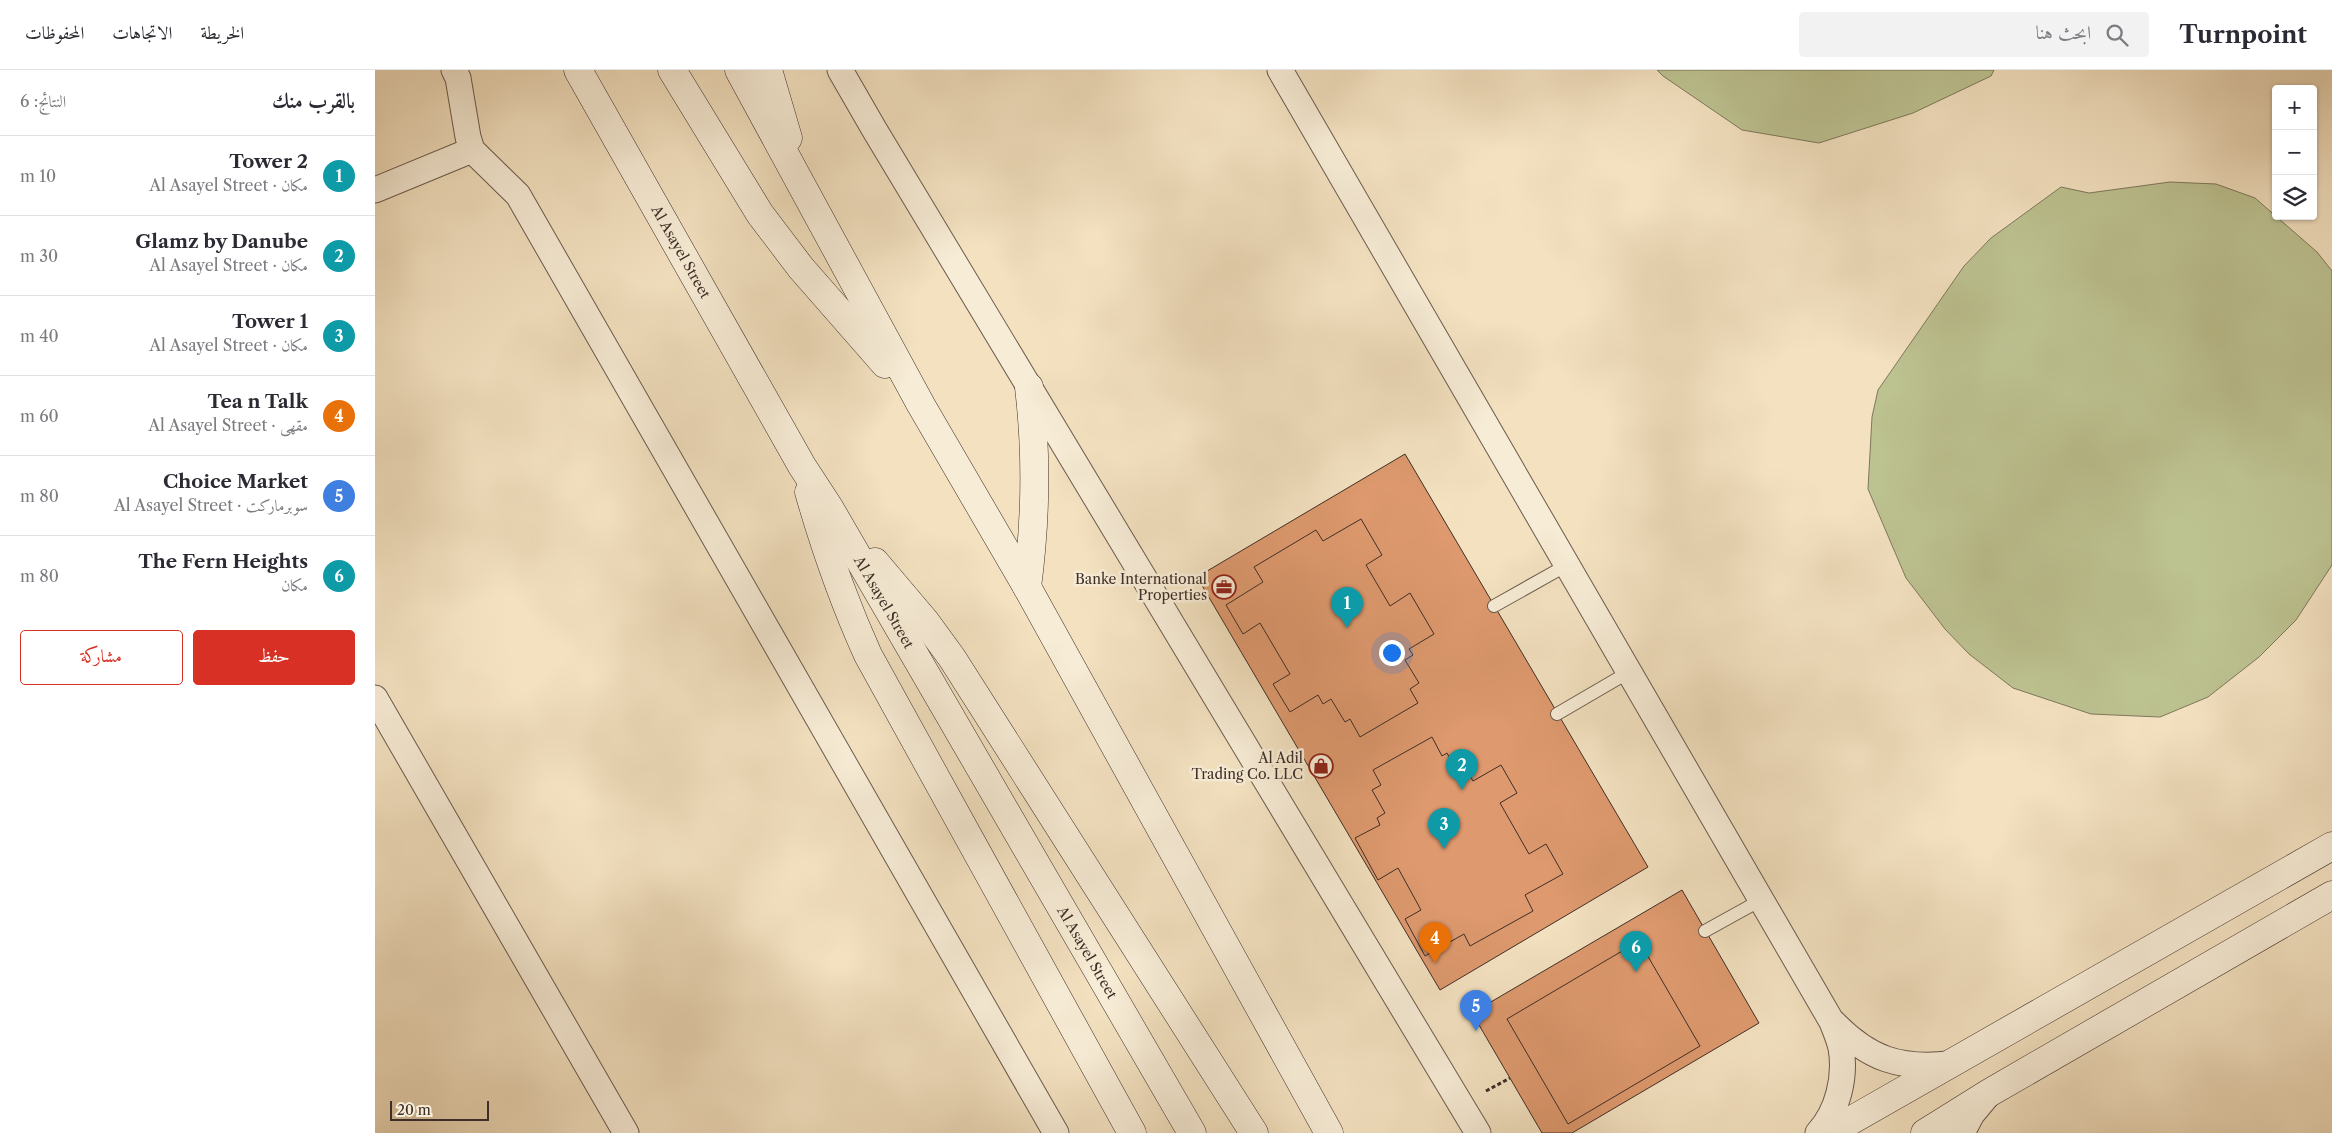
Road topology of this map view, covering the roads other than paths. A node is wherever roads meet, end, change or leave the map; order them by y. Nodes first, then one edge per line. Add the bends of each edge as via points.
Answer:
1 (454, 70) edge
2 (578, 70) edge
3 (672, 70) edge
4 (739, 70) edge
5 (768, 70) edge
6 (840, 70) edge
7 (857, 70) edge
8 (1280, 70) edge
9 (873, 129) junction
10 (472, 150) junction
11 (801, 185) junction
12 (375, 190) edge
13 (1029, 387) junction
14 (921, 405) junction
15 (802, 466) junction
16 (830, 509) junction
17 (1567, 565) junction
18 (1027, 587) junction
19 (1494, 606) dead end
20 (1629, 672) junction
21 (375, 698) edge
22 (1557, 714) dead end
23 (2332, 846) edge
24 (2332, 895) edge
25 (1761, 900) junction
26 (1705, 931) dead end
27 (1832, 1022) junction
28 (1949, 1064) junction
29 (1989, 1094) junction
30 (626, 1133) edge
31 (1056, 1133) edge
32 (1132, 1133) edge
33 (1192, 1133) edge
34 (1254, 1133) edge
35 (1329, 1133) edge
36 (1478, 1133) edge
37 (1818, 1133) edge
38 (1829, 1133) edge
39 (1925, 1133) edge
40 (1961, 1133) edge

1 - 10 street
2 - 15 main road, Al Asayel Street
3 - 14 main road via 760,214 801,268
4 - 11 main road
5 - 11 main road
6 - 9 street
7 - 9 street via 874,107
8 - 17 street
9 - 13 street
10 - 12 street
10 - 31 street via 517,195
11 - 14 main road
13 - 18 main road via 1034,427 1035,507
13 - 36 street
14 - 18 main road
15 - 16 main road, Al Asayel Street
15 - 32 main road via 825,550 868,655
16 - 33 main road, Al Asayel Street
16 - 34 main road via 925,620 952,658
17 - 19 lane
17 - 20 street
18 - 35 main road
20 - 22 lane
20 - 25 street
21 - 30 street
23 - 28 main road
24 - 29 main road
25 - 26 lane
25 - 27 street
27 - 28 street via 1872,1055 1897,1064 1923,1067
27 - 37 street via 1841,1047 1843,1074 1837,1101
28 - 38 main road
29 - 39 main road
29 - 40 street

